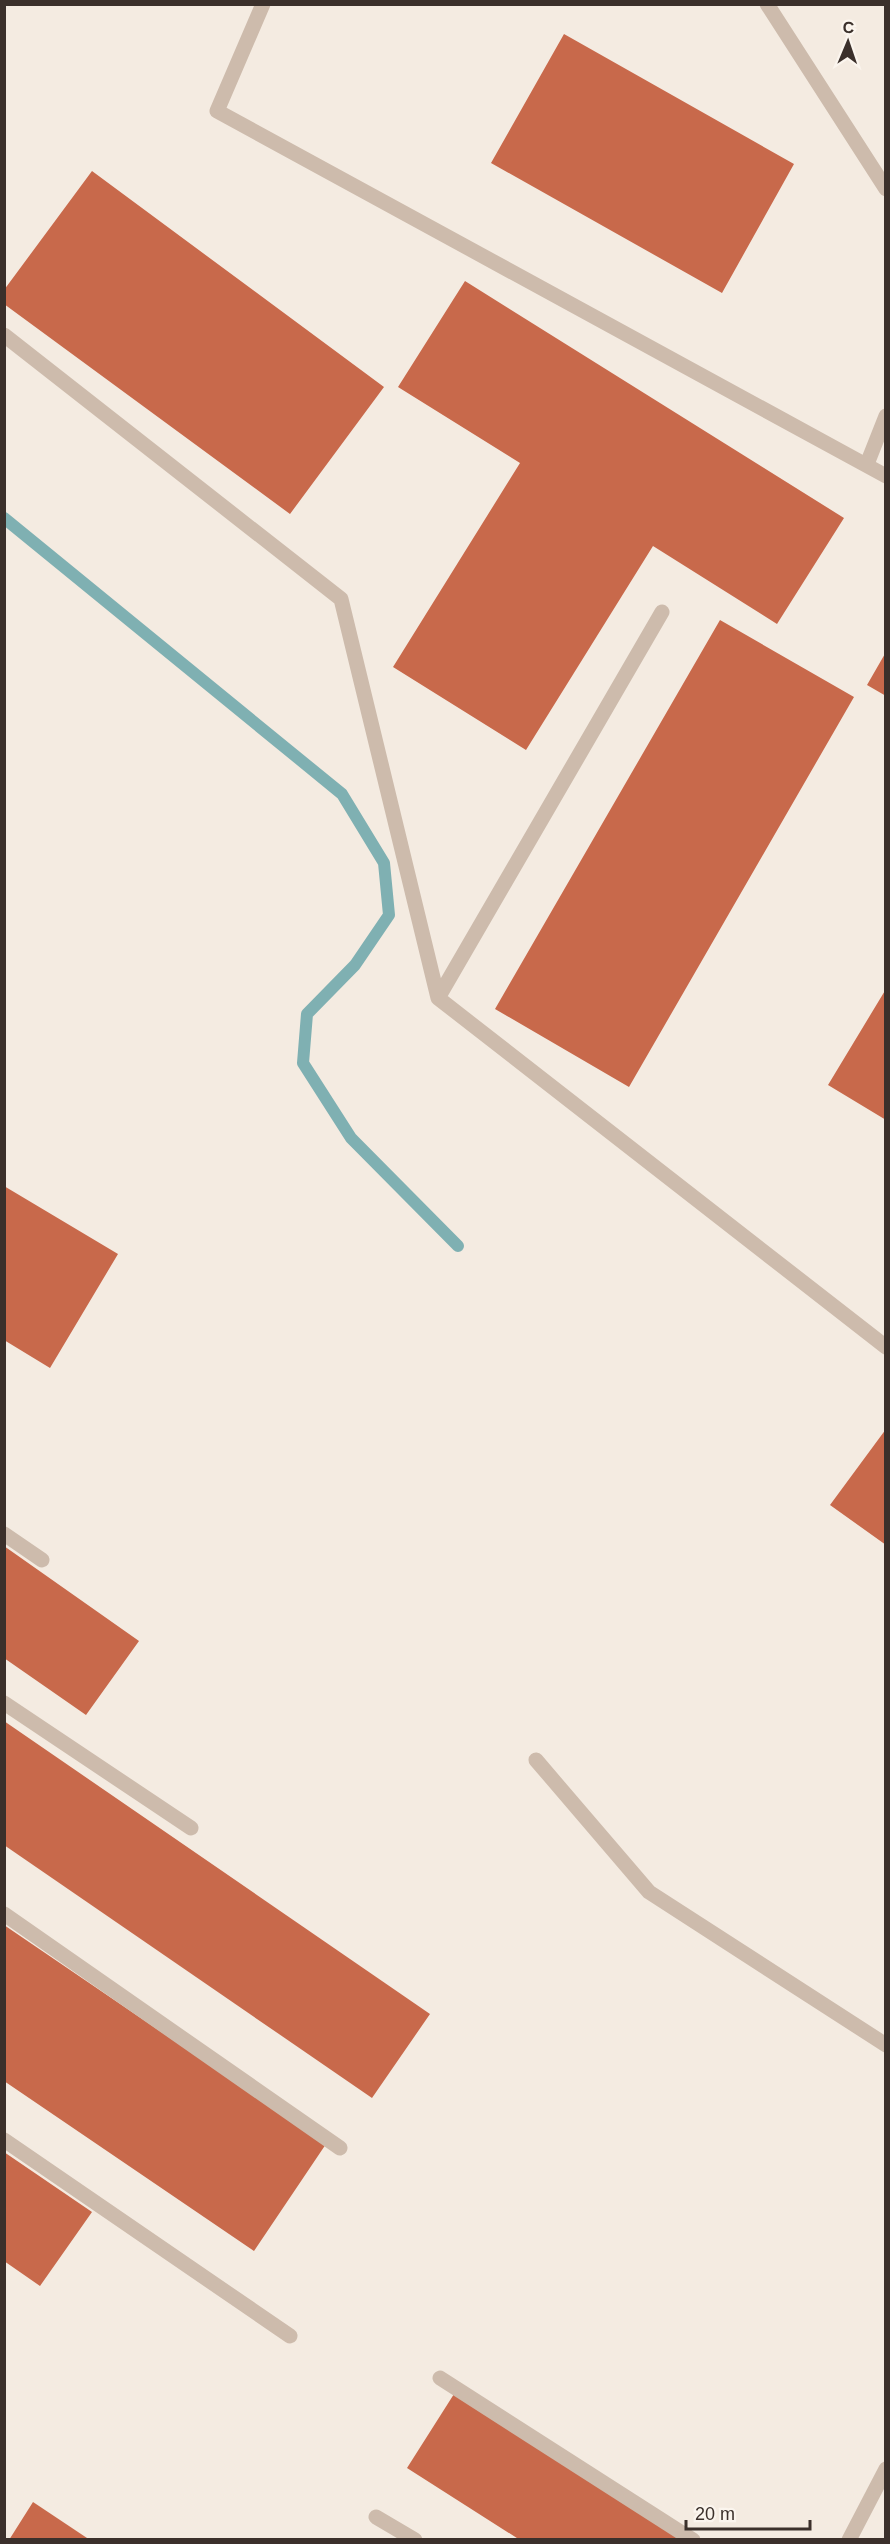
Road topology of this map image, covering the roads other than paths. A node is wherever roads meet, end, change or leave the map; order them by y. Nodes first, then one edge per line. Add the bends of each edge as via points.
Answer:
1 (263, 4) edge
2 (767, 4) edge
3 (885, 189) edge
4 (4, 335) edge
5 (885, 416) edge
6 (867, 464) junction
7 (885, 476) edge
8 (662, 612) dead end
9 (438, 998) junction
10 (885, 1347) edge
11 (4, 1534) edge
12 (42, 1560) dead end
13 (4, 1703) edge
14 (536, 1760) dead end
15 (191, 1828) dead end
16 (4, 1914) edge
17 (885, 2045) edge
18 (4, 2140) edge
19 (340, 2148) dead end
20 (290, 2336) dead end
21 (440, 2378) dead end
22 (885, 2469) edge
23 (376, 2517) dead end
24 (415, 2540) edge
25 (693, 2540) edge
26 (849, 2540) edge

1 - 6 lane via 217,111
2 - 3 lane
4 - 9 lane via 340,599
5 - 6 lane
6 - 7 lane
8 - 9 lane
9 - 10 lane
11 - 12 lane
13 - 15 lane
14 - 17 lane via 649,1892
16 - 19 lane
18 - 20 lane
21 - 25 lane
22 - 26 lane
23 - 24 lane

